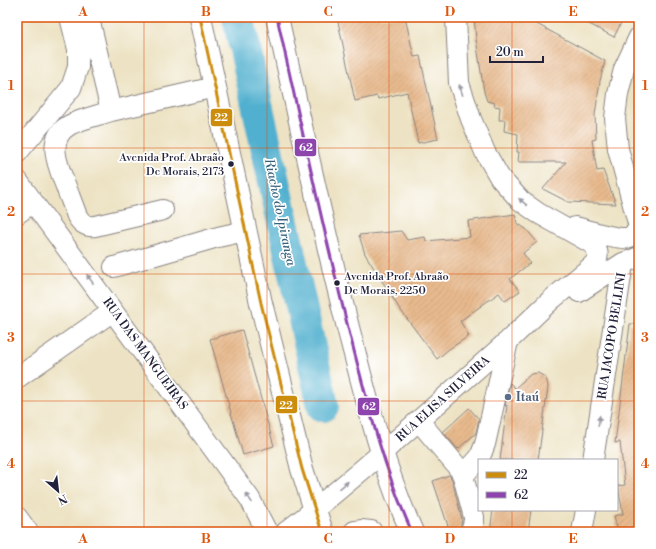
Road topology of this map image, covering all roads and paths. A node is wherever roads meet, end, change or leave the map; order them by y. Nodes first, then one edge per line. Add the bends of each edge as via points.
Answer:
1 (70, 17) edge
2 (200, 17) edge
3 (277, 17) edge
4 (456, 17) edge
5 (90, 22) dead end
6 (639, 37) edge
7 (215, 87) junction
8 (111, 111) junction
9 (17, 153) edge
10 (17, 180) edge
11 (33, 202) junction
12 (163, 210) dead end
13 (17, 214) edge
14 (556, 223) junction
15 (639, 228) edge
16 (584, 230) junction
17 (245, 231) junction
18 (631, 260) edge
19 (114, 267) dead end
20 (113, 311) junction
21 (508, 341) junction
22 (17, 378) edge
23 (419, 421) junction
24 (382, 454) junction
25 (478, 459) edge
26 (478, 459) edge
27 (593, 459) edge
28 (463, 476) junction
29 (314, 510) junction
30 (586, 511) edge
31 (17, 517) edge
32 (28, 532) edge
33 (267, 532) edge
34 (286, 532) edge
35 (322, 532) edge
36 (355, 532) edge
37 (371, 532) edge
38 (412, 532) edge
39 (471, 532) edge
40 (582, 532) edge

1 - 9 street via 78,49 78,67 71,88
2 - 7 main road
3 - 24 main road via 336,282
14 -> 4 street via 521,201 500,178 486,152 459,83
5 - 8 street
6 - 15 street via 624,69 615,118 618,149
7 - 8 street
7 - 17 main road
8 - 12 street via 68,125 56,140 56,160 77,216 85,225 94,226
10 - 11 street, RUA DAS MANGUEIRAS
11 - 13 street
20 -> 11 street, RUA DAS MANGUEIRAS
14 - 16 street
14 - 21 street, RUA ELISA SILVEIRA via 591,243 598,251 596,263 551,300
15 - 16 street via 627,238
16 - 18 street, RUA JACOPO BELLINI via 610,250
17 - 19 street
17 - 29 main road
18 - 21 street, RUA ELISA SILVEIRA
27 -> 18 street, RUA JACOPO BELLINI
20 - 22 street
33 -> 20 street, RUA DAS MANGUEIRAS via 250,499
21 - 23 street, RUA ELISA SILVEIRA
21 - 25 street via 485,444
23 - 24 street, RUA ELISA SILVEIRA
23 - 28 street
29 -> 24 street, RUA ELISA SILVEIRA
24 - 38 main road
26 - 28 street
28 - 39 street via 474,516
29 - 34 street, RUA ELISA SILVEIRA
29 - 35 main road
30 - 40 street
31 - 32 street
36 - 37 main road

